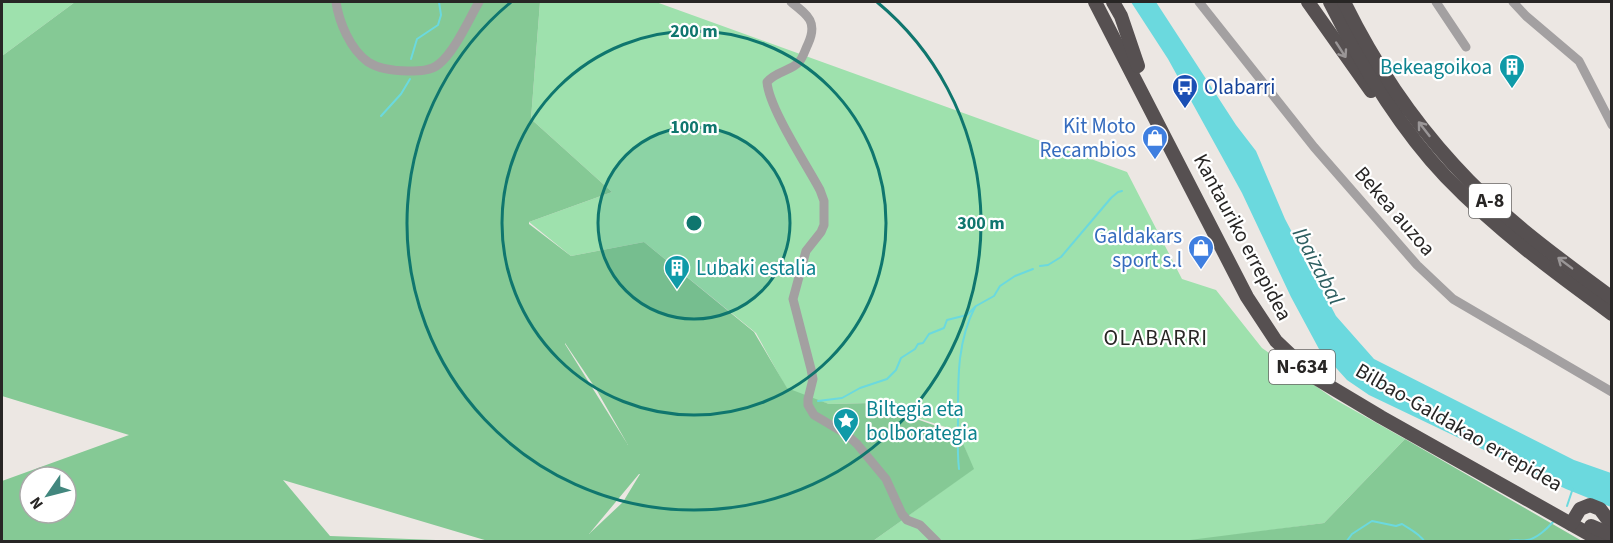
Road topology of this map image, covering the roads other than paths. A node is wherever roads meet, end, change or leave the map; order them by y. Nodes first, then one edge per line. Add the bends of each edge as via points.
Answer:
1 (336, 2) edge
2 (479, 2) edge
3 (791, 2) edge
4 (1096, 2) edge
5 (1105, 2) edge
6 (1113, 2) edge
7 (1199, 2) edge
8 (1308, 2) edge
9 (1330, 2) edge
10 (1344, 2) edge
11 (1353, 2) edge
12 (1436, 2) edge
13 (1513, 2) edge
14 (1466, 47) dead end
15 (1138, 66) junction
16 (1389, 82) junction
17 (1611, 125) edge
18 (1423, 151) junction
19 (1611, 298) edge
20 (1611, 314) edge
21 (1611, 392) edge
22 (1572, 520) junction
23 (1611, 525) edge
24 (1611, 535) edge
25 (937, 542) edge
26 (1603, 542) edge

1 - 2 street via 342,26 366,60 393,70 418,71 442,61
3 - 25 street via 805,13 813,31 800,62 767,82 772,102 824,201 824,225 806,251 794,299 813,379 808,405 814,415 857,444 886,479 902,514
4 - 22 highway, Kantauriko errepidea / N-634 via 1248,297 1276,341 1314,377
5 - 15 highway, N-634
6 - 15 highway
7 - 21 street, Bekea auzoa via 1314,147 1417,265 1453,299
8 -> 18 highway via 1385,110
9 - 18 highway, A-8 via 1378,89
10 - 16 highway, A-8
11 - 16 highway via 1383,59
12 - 14 street
13 - 17 street via 1579,61
15 - 22 highway, Bilbao-Galdakao errepidea / N-634 via 1268,320 1283,339 1343,385
19 -> 16 highway, A-8 via 1493,204 1438,147
18 - 20 highway, A-8 via 1494,223
22 - 23 highway via 1584,506 1595,506
22 - 24 highway, Bilbao-Galdakao errepidea / N-634
22 - 26 highway, Kantauriko errepidea / N-634

